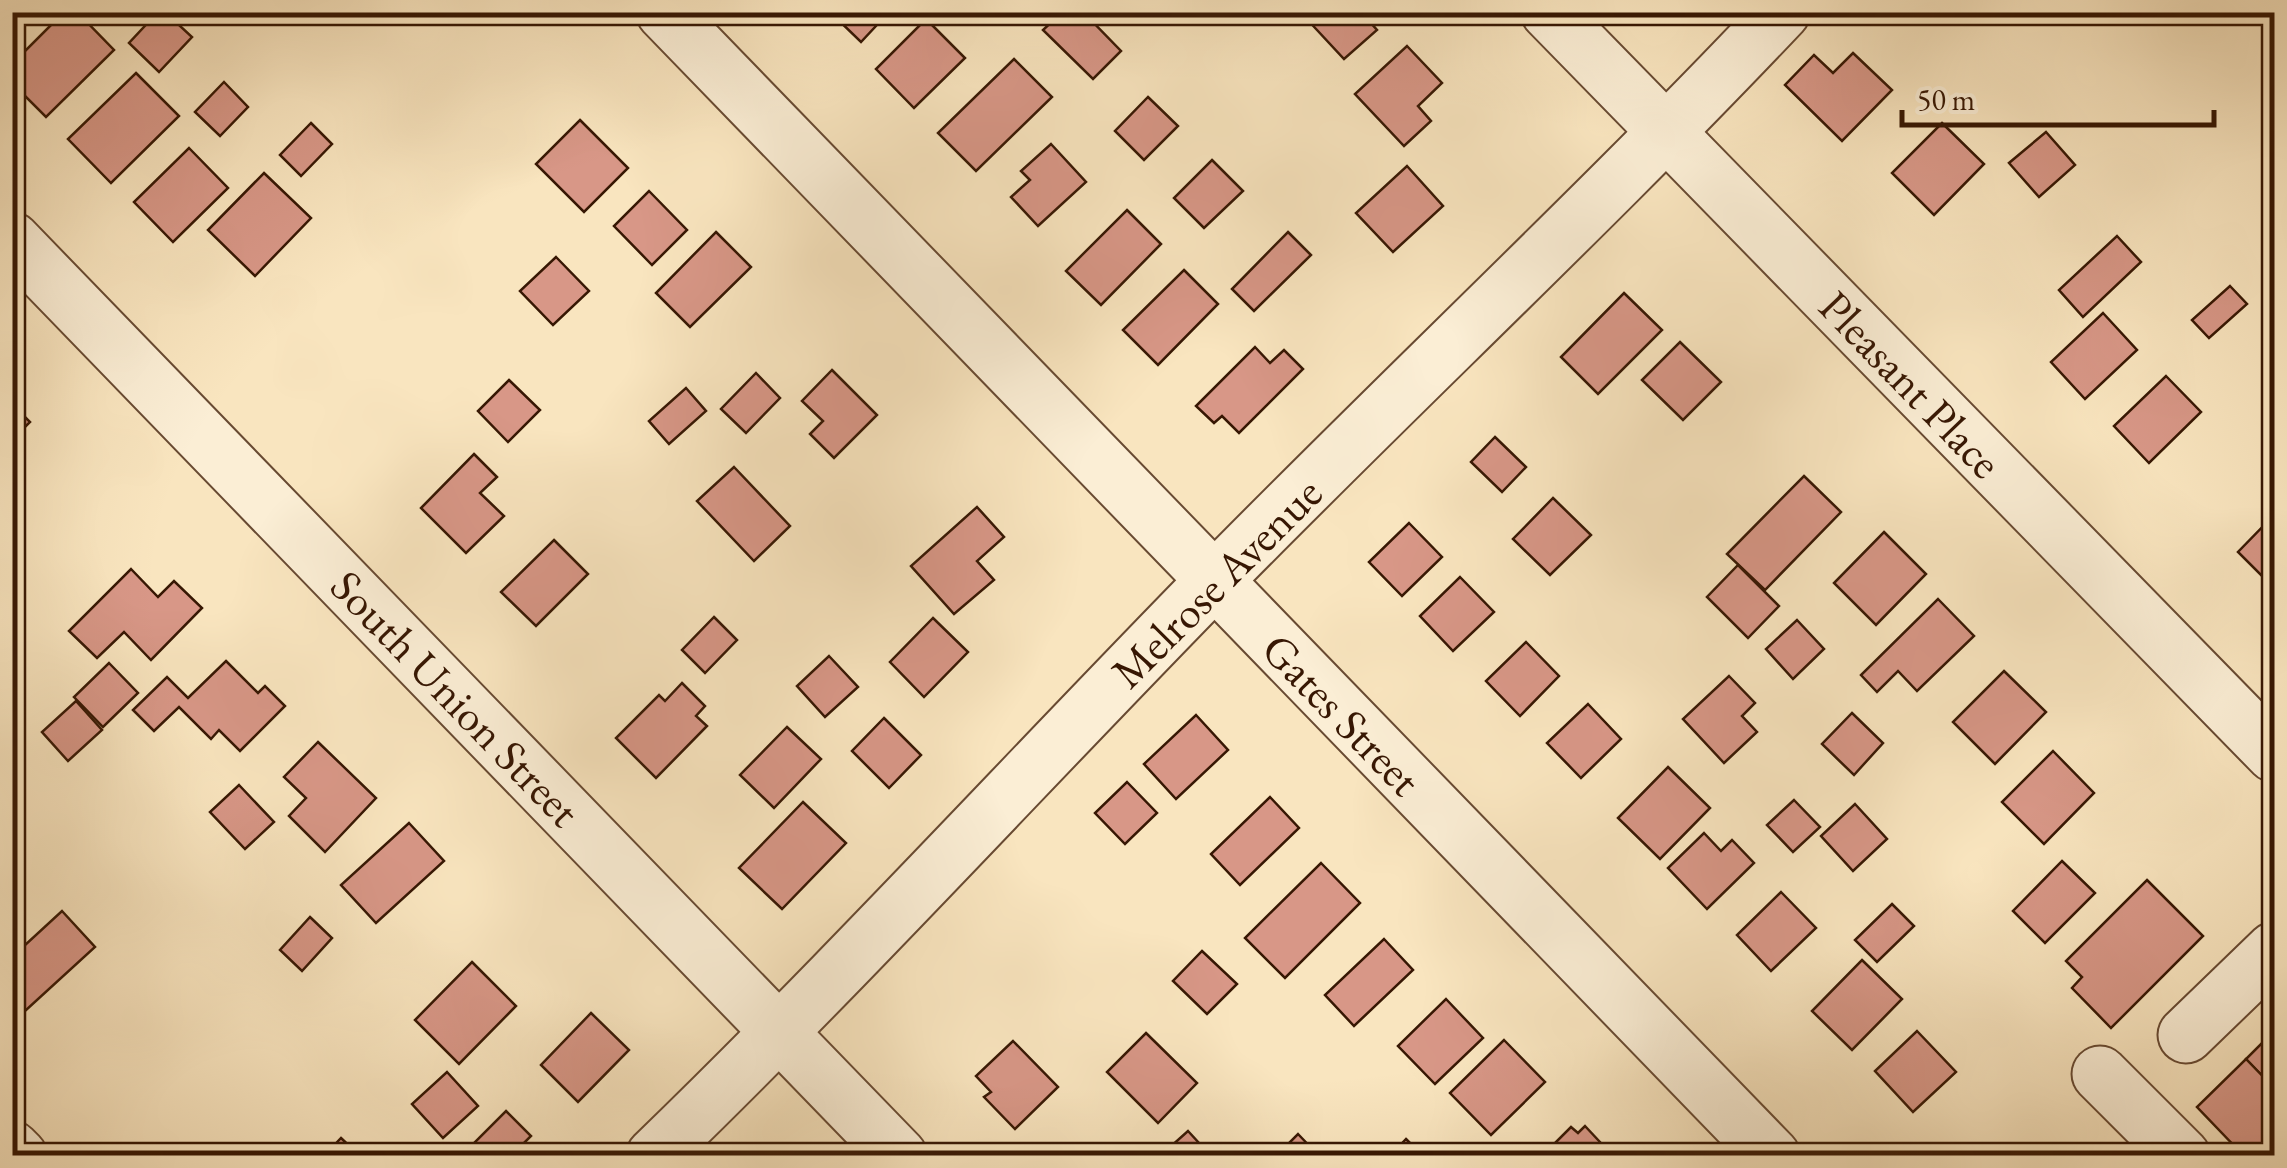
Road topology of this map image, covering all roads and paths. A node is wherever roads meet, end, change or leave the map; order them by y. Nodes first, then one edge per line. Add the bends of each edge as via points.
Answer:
1 (664, 12) edge
2 (1549, 12) edge
3 (1782, 12) edge
4 (1667, 134) junction
5 (12, 240) edge
6 (1213, 582) junction
7 (2274, 754) edge
8 (2274, 950) edge
9 (780, 1034) junction
10 (2186, 1036) dead end
11 (2100, 1074) dead end
12 (12, 1148) edge
13 (19, 1156) edge
14 (654, 1156) edge
15 (899, 1156) edge
16 (1772, 1156) edge
17 (2182, 1156) edge

1 - 6 street, Gates Street
2 - 4 street, Pleasant Place
3 - 4 street, Melrose Avenue
4 - 6 street, Melrose Avenue
4 - 7 street, Pleasant Place
5 - 9 street, South Union Street
6 - 9 street, Melrose Avenue
6 - 16 street, Gates Street
8 - 10 street
9 - 14 street, Melrose Avenue
9 - 15 street, South Union Street
11 - 17 street
12 - 13 street

